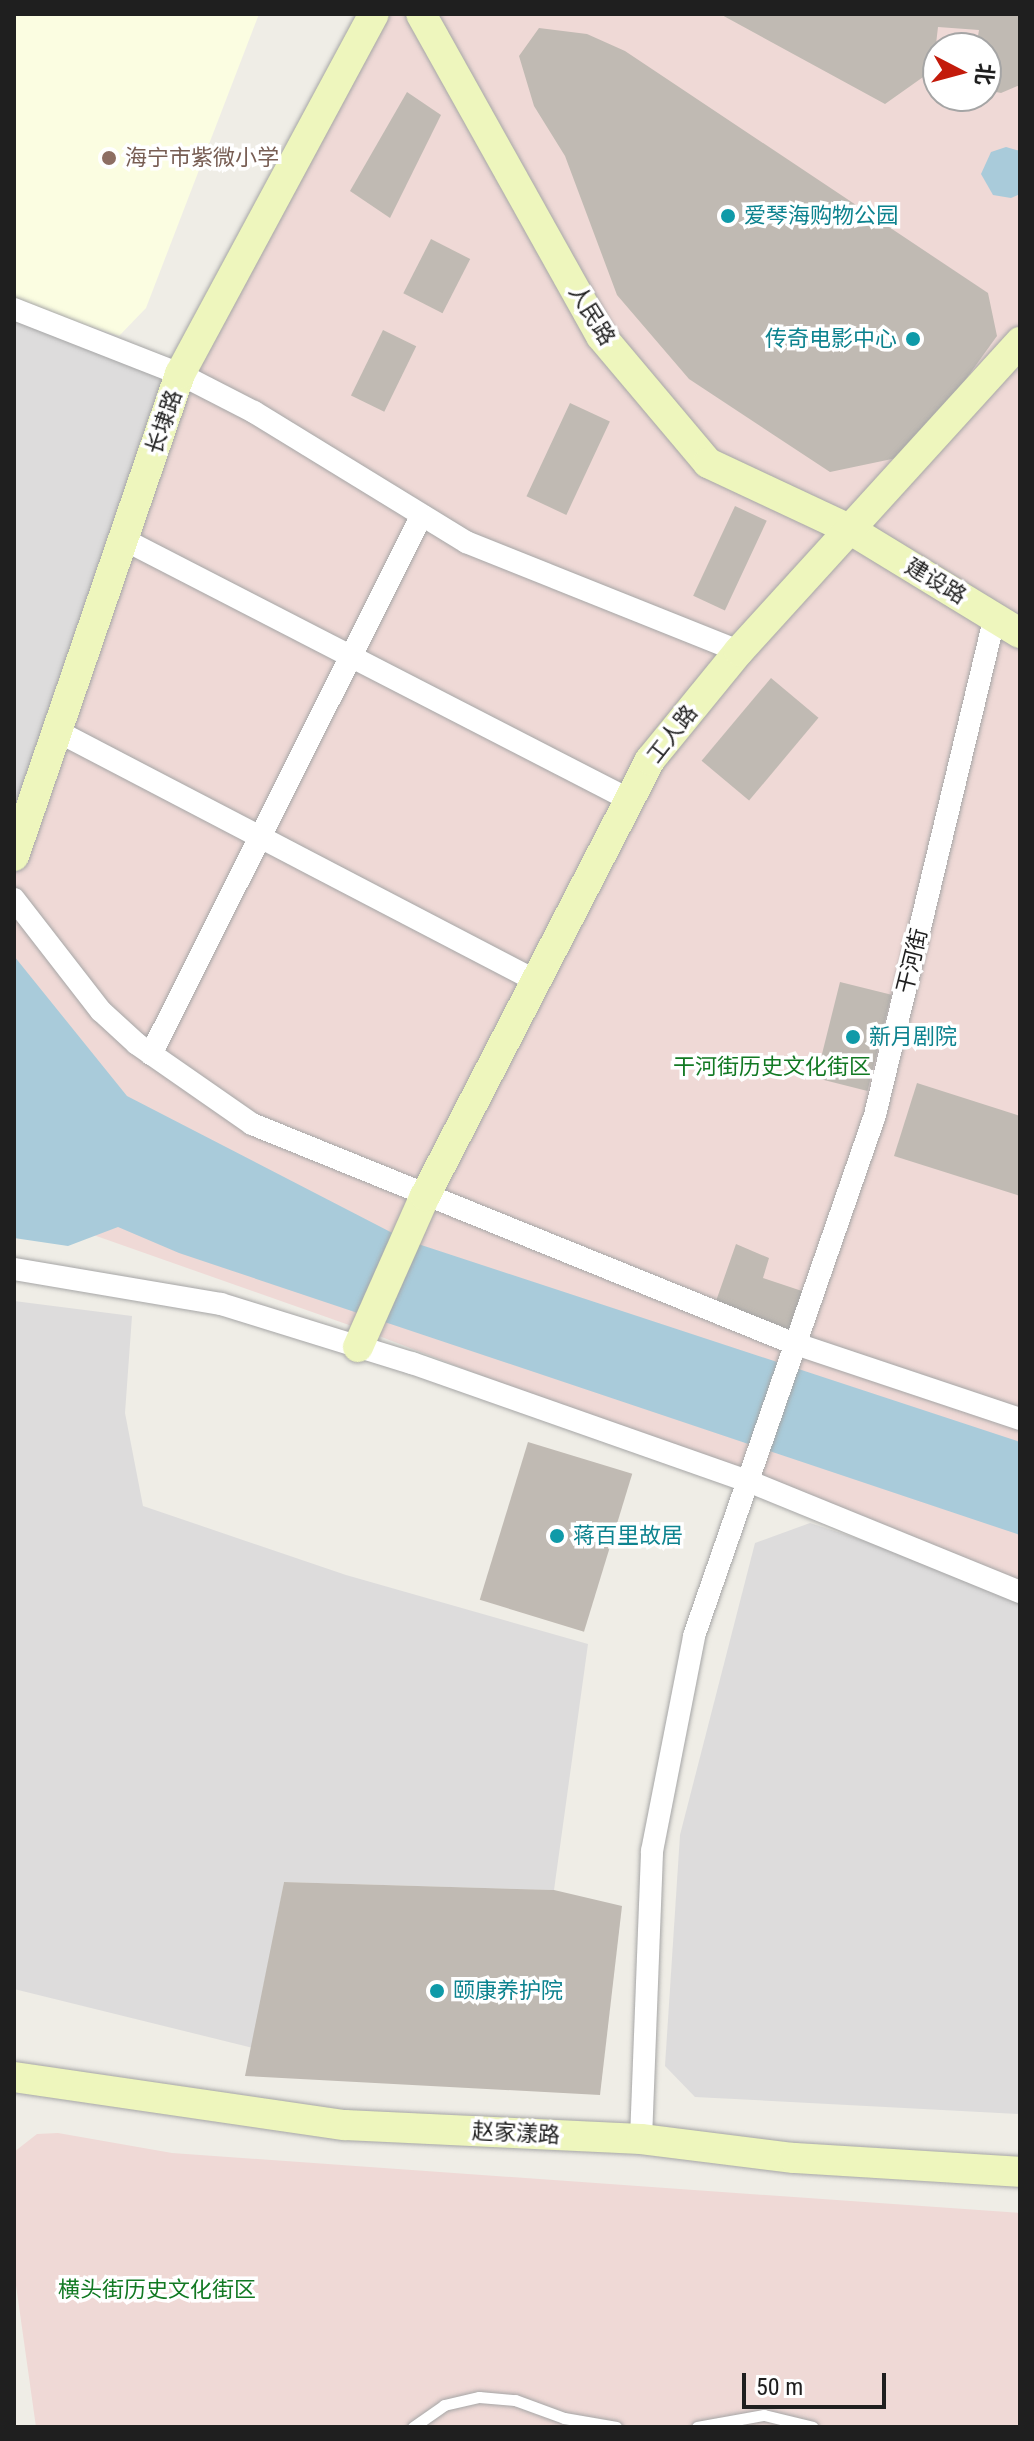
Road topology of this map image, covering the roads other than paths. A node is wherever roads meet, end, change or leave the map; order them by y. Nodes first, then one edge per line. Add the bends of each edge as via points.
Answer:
1 (374, 14) edge
2 (421, 14) edge
3 (14, 309) edge
4 (1019, 345) edge
5 (180, 374) junction
6 (422, 515) junction
7 (851, 530) junction
8 (123, 539) junction
9 (995, 616) junction
10 (1020, 633) edge
11 (739, 651) junction
12 (351, 656) junction
13 (57, 731) junction
14 (630, 800) junction
15 (260, 837) junction
16 (14, 856) edge
17 (14, 899) edge
18 (536, 981) junction
19 (151, 1054) junction
20 (422, 1202) junction
21 (14, 1269) edge
22 (362, 1339) junction
23 (795, 1345) junction
24 (1020, 1419) edge
25 (750, 1476) junction
26 (1020, 1592) edge
27 (14, 2077) edge
28 (641, 2139) junction
29 (1020, 2172) edge
30 (413, 2427) edge
31 (616, 2427) edge
32 (697, 2427) edge
33 (813, 2427) edge

1 - 5 street, 长埭路
2 - 7 street, 人民路 via 611,347 708,463
3 - 5 street
4 - 7 street, 工人路
5 - 6 street via 254,412
5 - 8 street, 长埭路
6 - 11 street via 466,542
6 - 12 street
7 - 9 street, 建设路
7 - 11 street, 工人路
8 - 12 street
8 - 13 street, 长埭路
9 - 10 street, 建设路
9 - 23 street, 干河街 via 875,1115
11 - 14 street, 工人路 via 650,760
12 - 14 street
12 - 15 street
13 - 15 street
13 - 16 street, 长埭路
14 - 18 street, 工人路
15 - 18 street
15 - 19 street
17 - 19 street via 101,1011
18 - 20 street, 工人路
19 - 20 street via 252,1124
20 - 22 street, 工人路
20 - 23 street
21 - 22 street via 221,1304
22 - 25 street
23 - 24 street
23 - 25 street, 干河街
25 - 26 street
25 - 28 street, 干河街 via 694,1636 652,1851
27 - 28 street, 赵家漾路 via 345,2125
28 - 29 street, 赵家漾路 via 794,2158
30 - 31 lane via 444,2405 479,2397 515,2400 564,2418
32 - 33 lane via 764,2415

